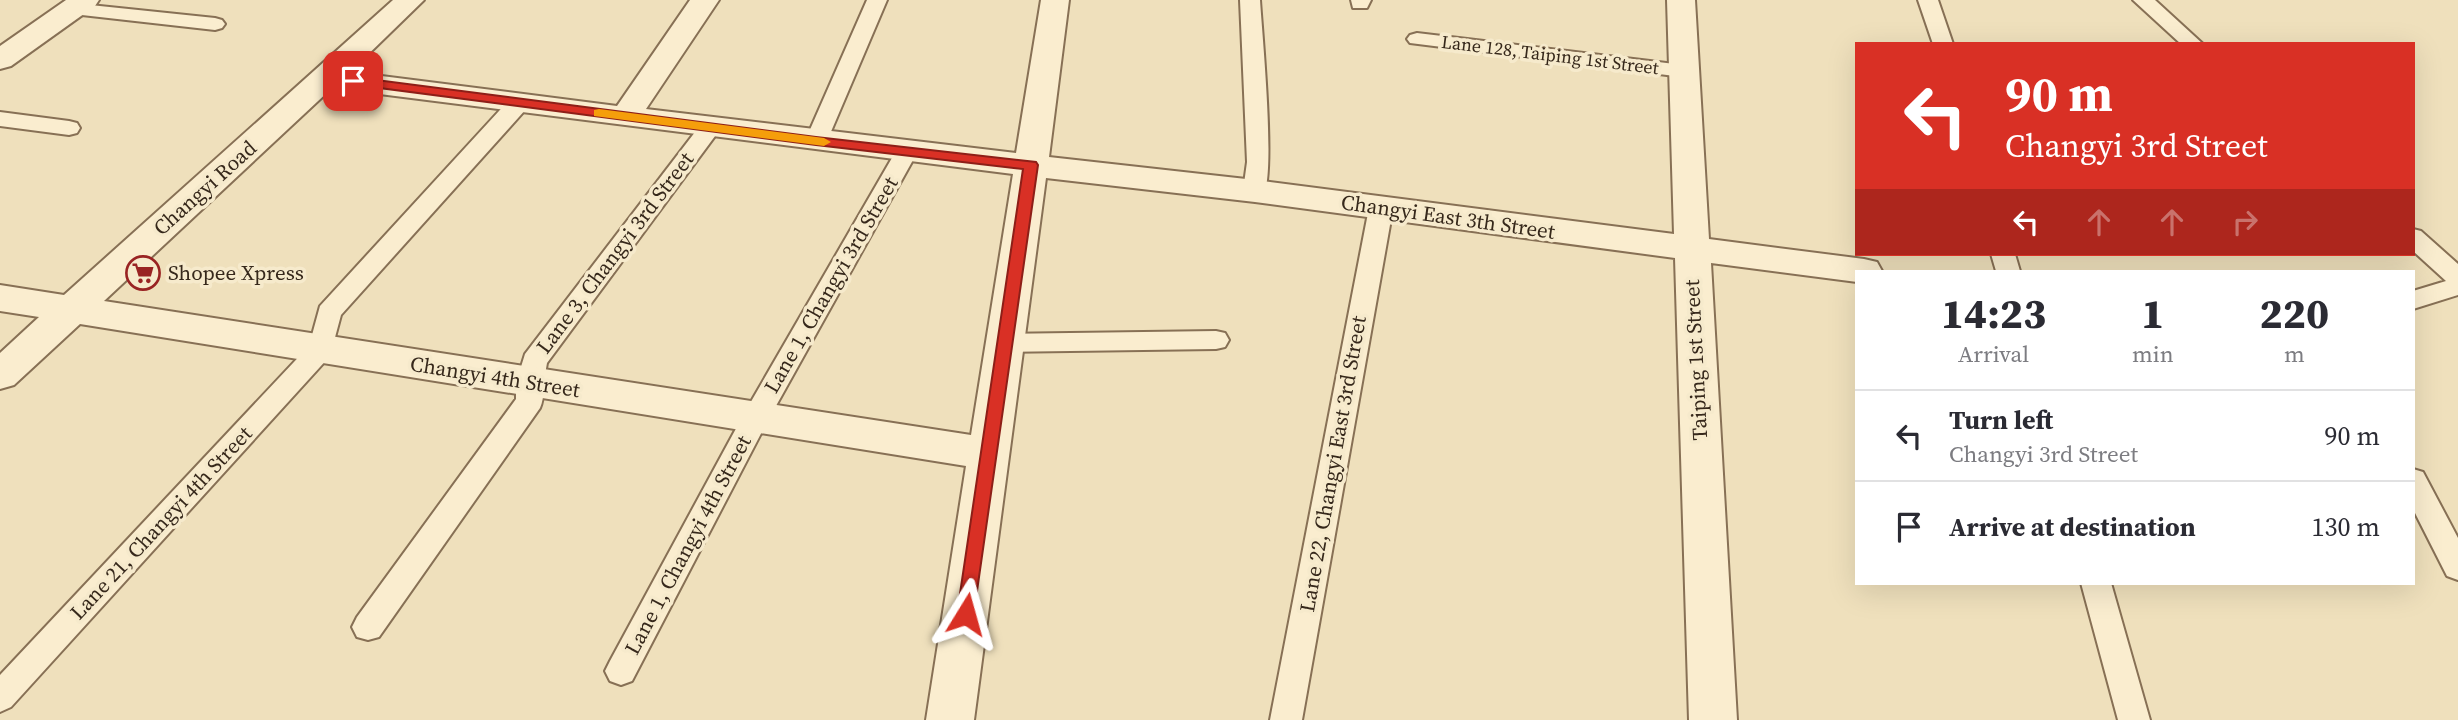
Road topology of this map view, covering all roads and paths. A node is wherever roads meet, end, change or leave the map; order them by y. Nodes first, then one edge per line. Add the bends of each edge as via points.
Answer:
1 (410, 0) edge
2 (705, 0) edge
3 (877, 0) edge
4 (1055, 0) edge
5 (1250, 0) edge
6 (1681, 0) edge
7 (1928, 0) edge
8 (2143, 0) edge
9 (78, 5) edge
10 (215, 24) dead end
11 (1417, 39) dead end
12 (1942, 42) edge
13 (2191, 42) edge
14 (0, 60) edge
15 (1683, 71) junction
16 (326, 78) junction
17 (519, 103) junction
18 (626, 116) junction
19 (0, 119) edge
20 (69, 128) dead end
21 (710, 128) junction
22 (816, 141) junction
23 (906, 152) junction
24 (1031, 165) junction
25 (1255, 191) junction
26 (1381, 208) junction
27 (2415, 239) edge
28 (1691, 249) junction
29 (1856, 270) edge
30 (2458, 278) edge
31 (2458, 286) edge
32 (0, 298) edge
33 (2415, 299) edge
34 (71, 310) junction
35 (1216, 340) dead end
36 (1005, 343) junction
37 (321, 349) junction
38 (0, 375) edge
39 (529, 383) junction
40 (755, 419) junction
41 (989, 454) junction
42 (2415, 484) edge
43 (2458, 567) edge
44 (2097, 585) edge
45 (368, 628) dead end
46 (621, 671) dead end
47 (0, 697) edge
48 (950, 720) edge
49 (1286, 720) edge
50 (1713, 720) edge
51 (2134, 720) edge

1 - 16 street, Changyi Road
2 - 18 street
3 - 22 lane
4 - 24 street
5 - 25 lane via 1258,163
6 - 15 street, Taiping 1st Street
7 - 12 lane
8 - 13 lane
9 - 10 lane
9 - 14 street
11 - 15 lane, Lane 128, Taiping 1st Street
15 - 28 street, Taiping 1st Street
16 - 17 street, Changyi East 3th Street
16 - 34 street, Changyi Road
17 - 18 street, Changyi East 3th Street
17 - 37 lane via 329,312
18 - 21 street, Changyi East 3th Street
19 - 20 lane
21 - 22 street, Changyi East 3th Street
21 - 39 lane, Lane 3, Changyi 3rd Street via 534,361
22 - 23 street, Changyi East 3th Street
23 - 24 street, Changyi East 3th Street
23 - 40 lane, Lane 1, Changyi 3rd Street
24 - 25 street, Changyi East 3th Street
24 - 36 street
25 - 26 street, Changyi East 3th Street
26 - 28 street, Changyi East 3th Street
26 - 49 lane, Lane 22, Changyi East 3rd Street
27 - 30 lane
28 - 29 street, Changyi East 3th Street
28 - 50 street, Taiping 1st Street
31 - 33 lane
32 - 34 street, Changyi 4th Street
34 - 37 street, Changyi 4th Street
34 - 38 street, Changyi Road
35 - 36 lane
36 - 41 street
37 - 39 street, Changyi 4th Street
37 - 47 lane, Lane 21, Changyi 4th Street
39 - 40 street, Changyi 4th Street
39 - 45 lane, Lane 3, Changyi 3rd Street via 530,401
40 - 41 street, Changyi 4th Street
40 - 46 lane, Lane 1, Changyi 4th Street
41 - 48 street
42 - 43 lane
44 - 51 lane

